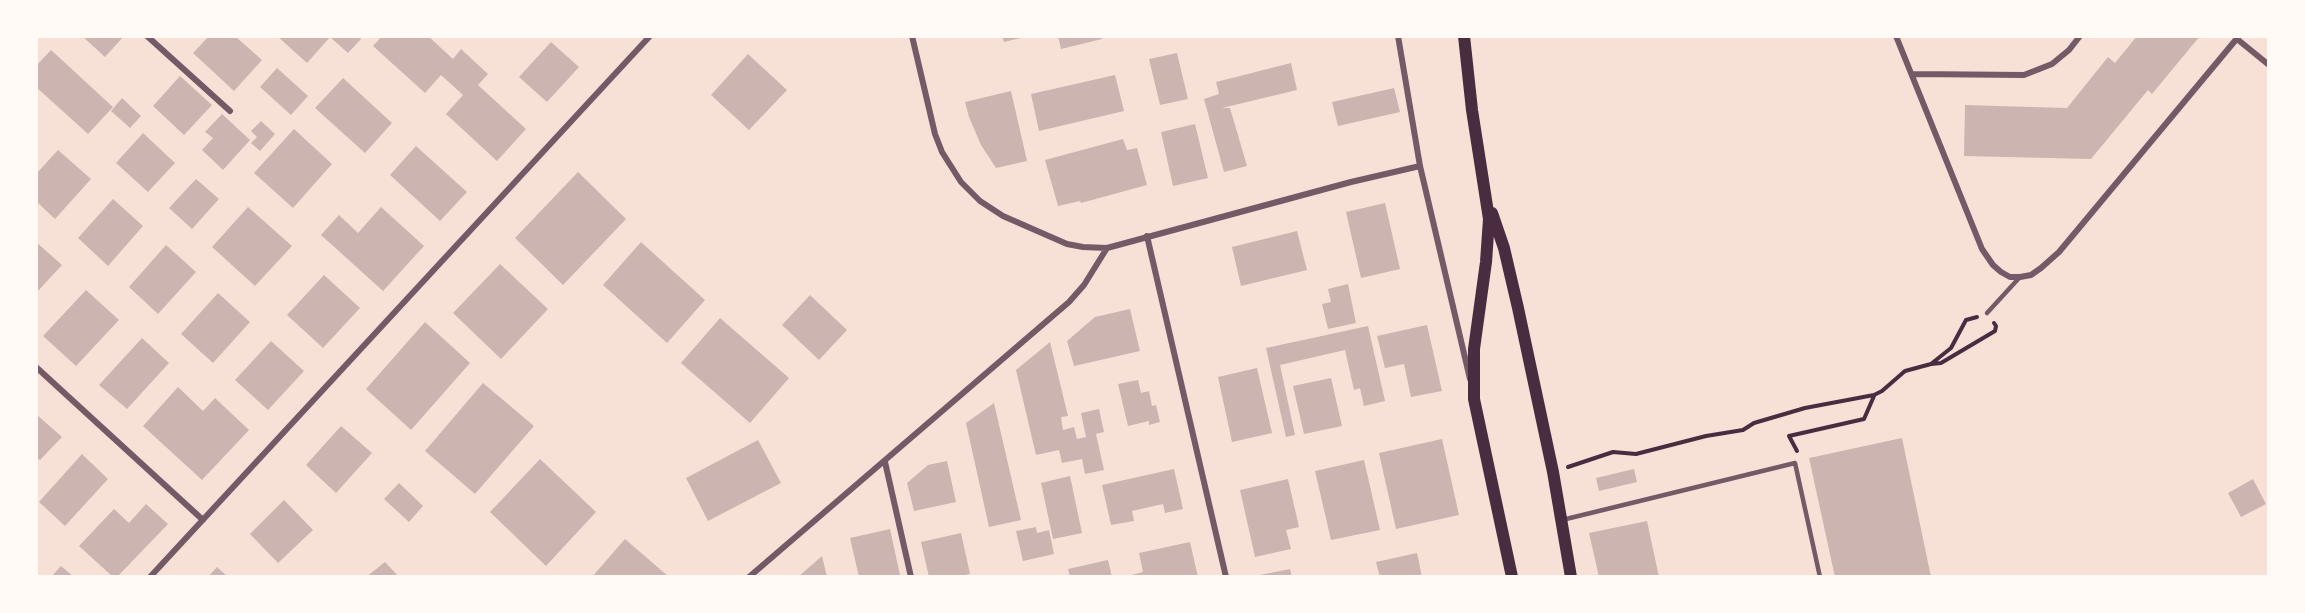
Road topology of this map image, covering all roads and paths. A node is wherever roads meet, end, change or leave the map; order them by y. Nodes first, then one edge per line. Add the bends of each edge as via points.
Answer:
1 (147, 36) edge
2 (650, 36) edge
3 (912, 36) edge
4 (1398, 36) edge
5 (1464, 36) edge
6 (1896, 36) edge
7 (2080, 36) edge
8 (2238, 37) edge
9 (2269, 65) edge
10 (1912, 74) junction
11 (230, 111) dead end
12 (1420, 166) junction
13 (1488, 204) junction
14 (1147, 236) junction
15 (1107, 248) junction
16 (2020, 278) junction
17 (1988, 313) joint
18 (1966, 320) dead end
19 (1931, 364) junction
20 (36, 367) edge
21 (1874, 395) junction
22 (1474, 399) junction
23 (1789, 436) dead end
24 (885, 462) junction
25 (1553, 472) junction
26 (203, 520) junction
27 (1561, 520) junction
28 (751, 576) edge
29 (150, 577) edge
30 (911, 577) edge
31 (1226, 577) edge
32 (1512, 577) edge
33 (1571, 577) edge
34 (1820, 577) edge

1 - 11 street
2 - 26 street
3 - 15 street via 935,134 961,182 980,201 1031,230 1066,244
4 - 12 street
5 - 13 main road via 1474,129
6 - 10 street
7 - 10 street via 2052,64 2024,75
8 - 9 street
8 - 16 street via 2059,252 2031,275
10 - 16 street via 1986,255 2001,272
12 - 14 street
12 - 22 street
13 - 22 main road via 1488,242 1474,349
13 - 25 main road via 1504,248
14 - 15 street
14 - 31 street
15 - 24 street via 1084,285 1068,302
16 - 17 lane
17 - 19 path via 1995,331 1941,363
18 - 19 path via 1951,348
19 - 21 path via 1905,371
20 - 26 street
21 - 23 path via 1864,419
21 - 25 path via 1805,408 1743,430 1636,454 1613,452
22 - 32 main road
24 - 28 street
24 - 30 street
25 - 27 main road
26 - 29 street
27 - 33 main road
27 - 34 lane via 1795,463

